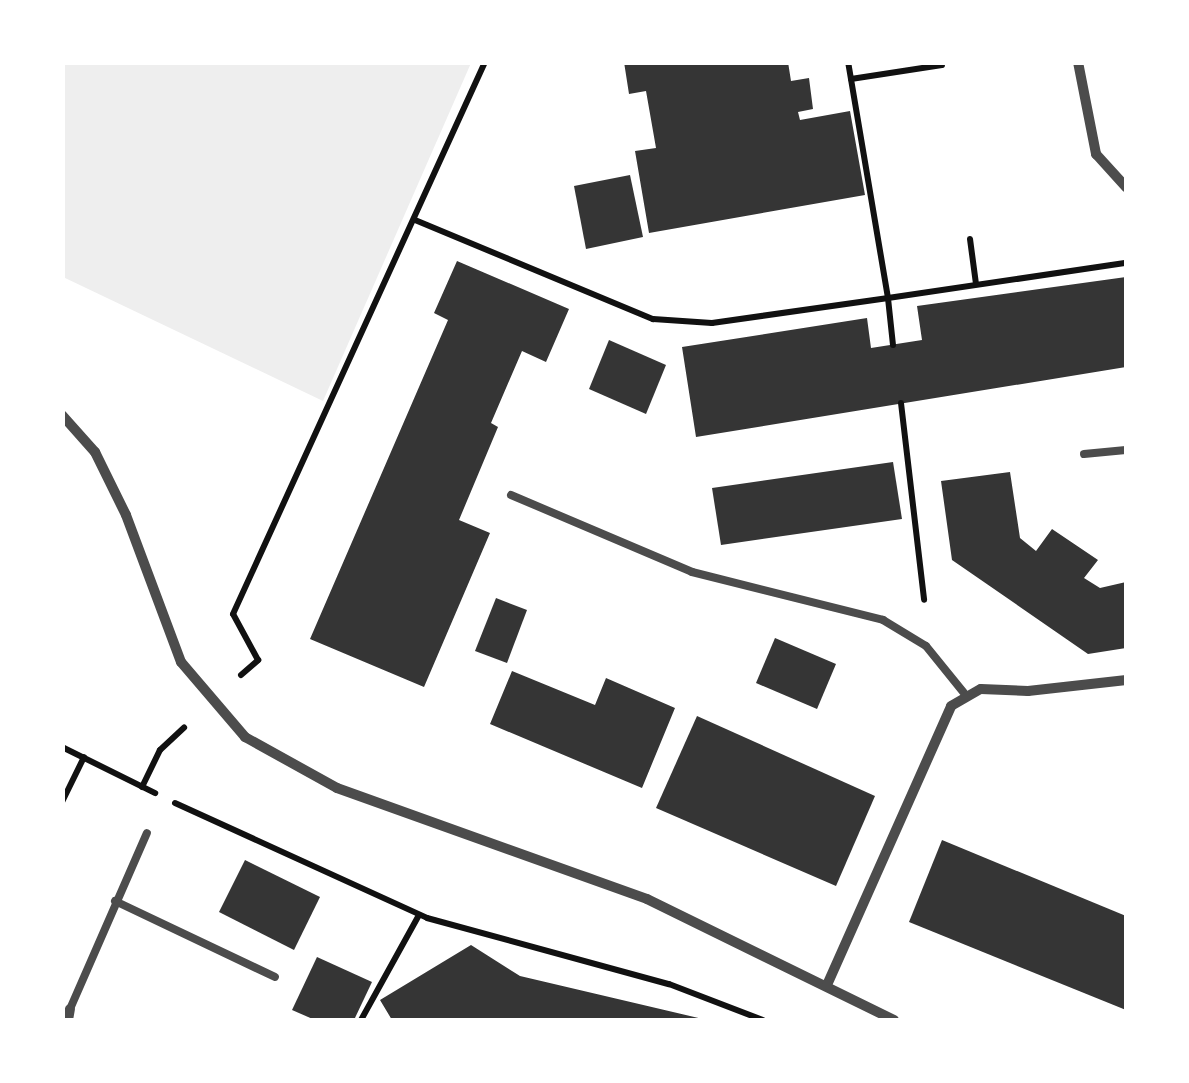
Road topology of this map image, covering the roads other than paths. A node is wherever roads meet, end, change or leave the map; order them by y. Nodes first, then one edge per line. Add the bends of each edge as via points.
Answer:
1 (1078, 62) edge
2 (1126, 187) edge
3 (62, 415) edge
4 (1126, 450) edge
5 (1084, 454) dead end
6 (511, 494) dead end
7 (1126, 680) edge
8 (964, 694) junction
9 (148, 833) dead end
10 (115, 901) junction
11 (275, 977) dead end
12 (827, 984) junction
13 (69, 1015) edge
14 (894, 1020) edge

1 - 2 street via 1096,154
3 - 12 street via 94,452 126,515 167,634 210,703 246,737 316,780 647,900
4 - 5 lane
6 - 8 lane via 692,572 883,620 926,646
7 - 8 street
8 - 12 street via 938,727
9 - 10 lane
10 - 11 lane
10 - 13 lane
12 - 14 street

